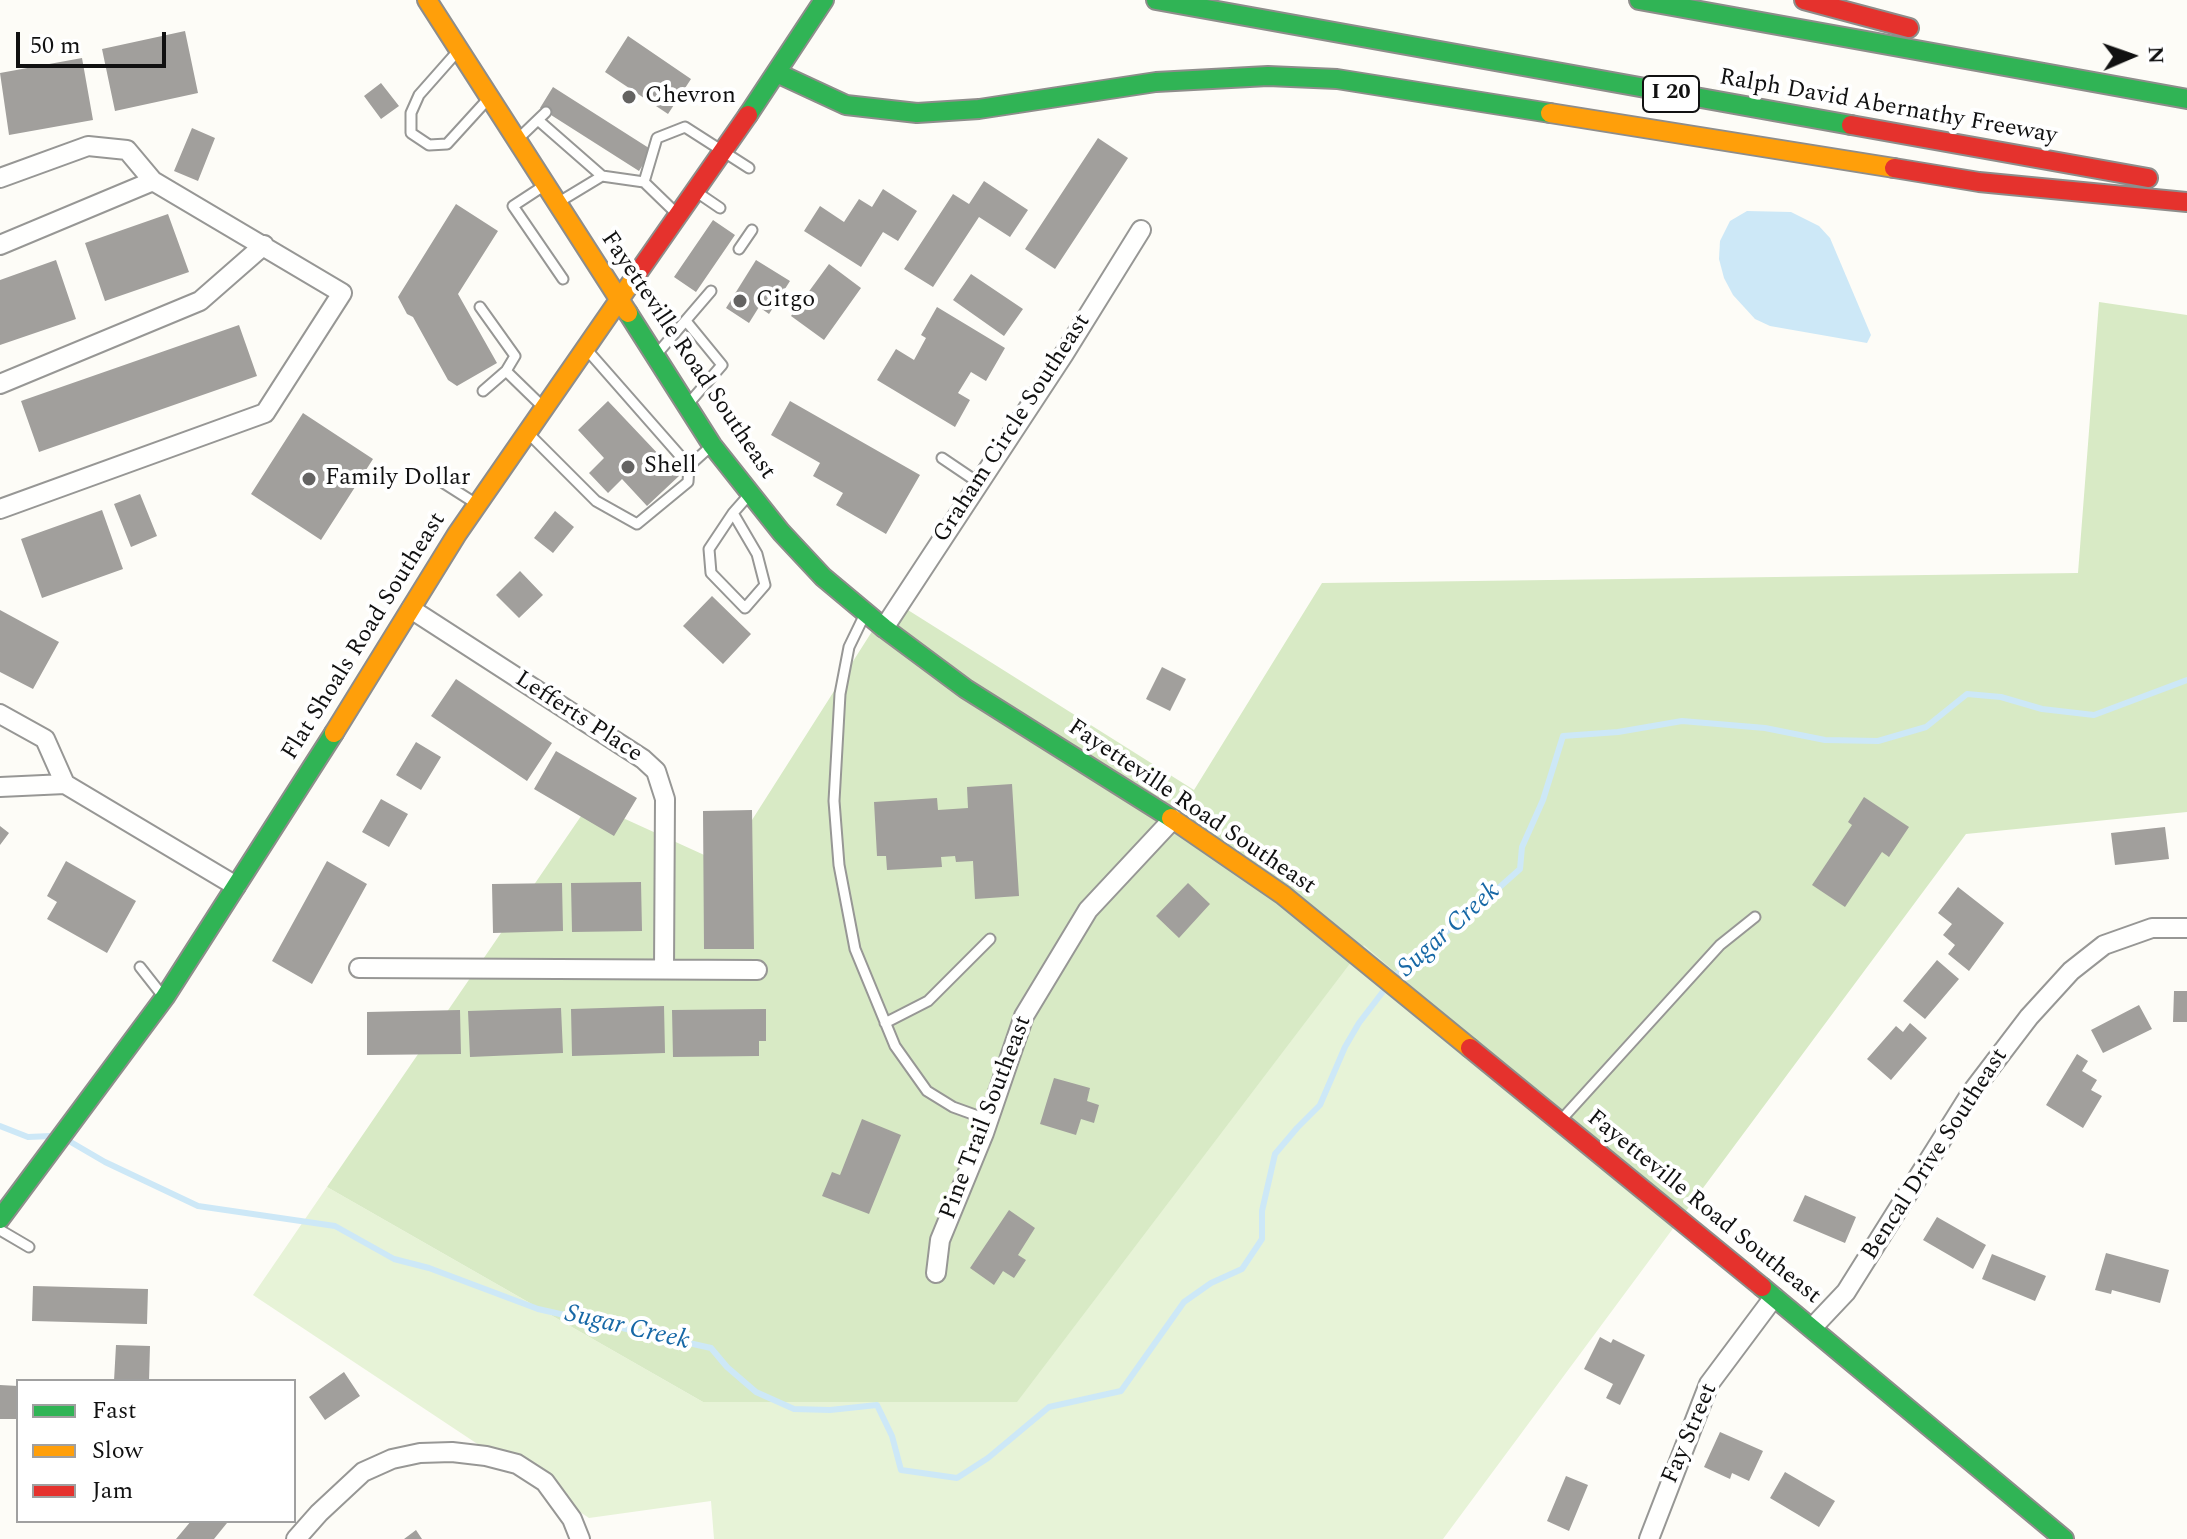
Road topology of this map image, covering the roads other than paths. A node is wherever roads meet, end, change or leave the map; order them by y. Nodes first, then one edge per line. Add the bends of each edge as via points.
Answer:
1 (427, 0) edge
2 (1156, 0) edge
3 (1639, 0) edge
4 (1804, 0) edge
5 (820, 7) edge
6 (459, 49) junction
7 (777, 73) junction
8 (2133, 89) junction
9 (490, 97) junction
10 (2187, 99) edge
11 (517, 140) junction
12 (723, 151) junction
13 (749, 168) dead end
14 (602, 176) junction
15 (0, 178) edge
16 (153, 181) junction
17 (644, 182) junction
18 (545, 185) junction
19 (2187, 185) edge
20 (696, 191) junction
21 (2187, 202) edge
22 (557, 204) junction
23 (720, 208) dead end
24 (679, 215) junction
25 (752, 230) dead end
26 (1141, 230) dead end
27 (0, 245) edge
28 (264, 245) junction
29 (739, 249) dead end
30 (563, 279) dead end
31 (711, 291) dead end
32 (619, 302) junction
33 (480, 307) dead end
34 (686, 321) junction
35 (586, 349) junction
36 (655, 357) junction
37 (506, 371) junction
38 (0, 384) edge
39 (483, 391) dead end
40 (687, 406) junction
41 (545, 408) junction
42 (528, 433) junction
43 (712, 445) junction
44 (942, 458) dead end
45 (689, 466) junction
46 (442, 482) dead end
47 (979, 483) junction
48 (750, 494) junction
49 (478, 504) junction
50 (0, 509) edge
51 (733, 513) junction
52 (411, 609) junction
53 (866, 613) junction
54 (884, 628) junction
55 (0, 714) edge
56 (65, 784) junction
57 (0, 787) edge
58 (1173, 819) junction
59 (236, 886) junction
60 (1755, 917) dead end
61 (2187, 928) edge
62 (990, 939) dead end
63 (140, 967) dead end
64 (359, 968) dead end
65 (664, 969) junction
66 (757, 970) dead end
67 (165, 997) junction
68 (885, 1023) junction
69 (989, 1120) junction
70 (1560, 1122) junction
71 (0, 1219) edge
72 (0, 1230) edge
73 (29, 1247) dead end
74 (936, 1273) dead end
75 (1774, 1297) junction
76 (1812, 1328) junction
77 (296, 1539) edge
78 (580, 1539) edge
79 (1649, 1539) edge
80 (2064, 1539) edge

1 - 6 main road, Fayetteville Road Southeast
2 - 19 main road, Ralph David Abernathy Freeway / I 20
3 - 8 main road
4 - 8 main road
5 - 7 main road, Flat Shoals Road Southeast
6 - 9 main road, Fayetteville Road Southeast
6 - 9 lane via 419,95 411,113 411,133 429,145 447,144
7 - 12 main road, Flat Shoals Road Southeast
7 - 21 main road via 846,105 917,113 979,109 1156,82 1268,76 1337,79 1979,182
8 - 10 main road
9 - 11 main road, Fayetteville Road Southeast
11 - 14 lane via 542,116
11 - 18 main road, Fayetteville Road Southeast
12 - 13 lane
12 - 17 lane via 685,127 657,138
12 - 20 main road, Flat Shoals Road Southeast
14 - 17 lane
14 - 22 lane
15 - 16 street via 88,146 127,150
16 - 27 street
16 - 28 street
17 - 24 lane
18 - 22 main road, Fayetteville Road Southeast
18 - 30 lane via 513,206
20 - 23 lane
20 - 24 main road, Flat Shoals Road Southeast
22 - 32 main road, Fayetteville Road Southeast
24 - 32 main road, Flat Shoals Road Southeast
25 - 29 lane
26 - 47 street, Graham Circle Southeast
28 - 38 street via 200,301
28 - 50 street via 342,293 265,413
31 - 34 lane
32 - 35 main road, Flat Shoals Road Southeast
32 - 36 main road, Fayetteville Road Southeast
33 - 37 lane via 515,356
34 - 36 lane
34 - 40 lane via 722,365
35 - 41 main road, Flat Shoals Road Southeast
35 - 45 lane
36 - 40 main road, Fayetteville Road Southeast
37 - 39 lane
37 - 41 lane
40 - 43 main road, Fayetteville Road Southeast
41 - 42 main road, Flat Shoals Road Southeast
42 - 45 lane via 596,501 637,524 688,482
42 - 49 main road, Flat Shoals Road Southeast
43 - 45 lane
43 - 48 main road, Fayetteville Road Southeast
44 - 47 lane
46 - 49 lane
47 - 54 street, Graham Circle Southeast
48 - 51 lane
48 - 53 main road, Fayetteville Road Southeast via 823,577
49 - 52 main road, Flat Shoals Road Southeast
51 - 51 lane via 709,549 711,573 745,608 765,585 757,554
52 - 59 main road, Flat Shoals Road Southeast
52 - 65 street, Lefferts Place via 656,771 665,799
53 - 54 main road, Fayetteville Road Southeast
53 - 68 lane via 849,647 840,694 834,801 839,865 855,949
54 - 58 main road, Fayetteville Road Southeast via 966,689
55 - 56 street via 45,739
56 - 57 street
56 - 59 street
58 - 69 street, Pine Trail Southeast via 1088,910 1024,1016
58 - 70 main road, Fayetteville Road Southeast via 1283,895
59 - 67 main road, Flat Shoals Road Southeast
60 - 70 lane via 1720,945
61 - 76 street, Bencal Drive Southeast via 2152,928 2104,945 2071,971 1971,1093 1846,1292
62 - 68 lane via 928,1001
63 - 67 lane
64 - 65 street
65 - 66 street
67 - 71 main road, Flat Shoals Road Southeast
68 - 69 lane via 927,1091
69 - 74 street, Pine Trail Southeast via 940,1240
70 - 75 main road, Fayetteville Road Southeast
72 - 73 lane
75 - 76 main road, Fayetteville Road Southeast
75 - 79 street, Fay Street via 1709,1384
76 - 80 main road, Fayetteville Road Southeast
77 - 78 street via 363,1472 392,1459 452,1452 517,1464 545,1482

